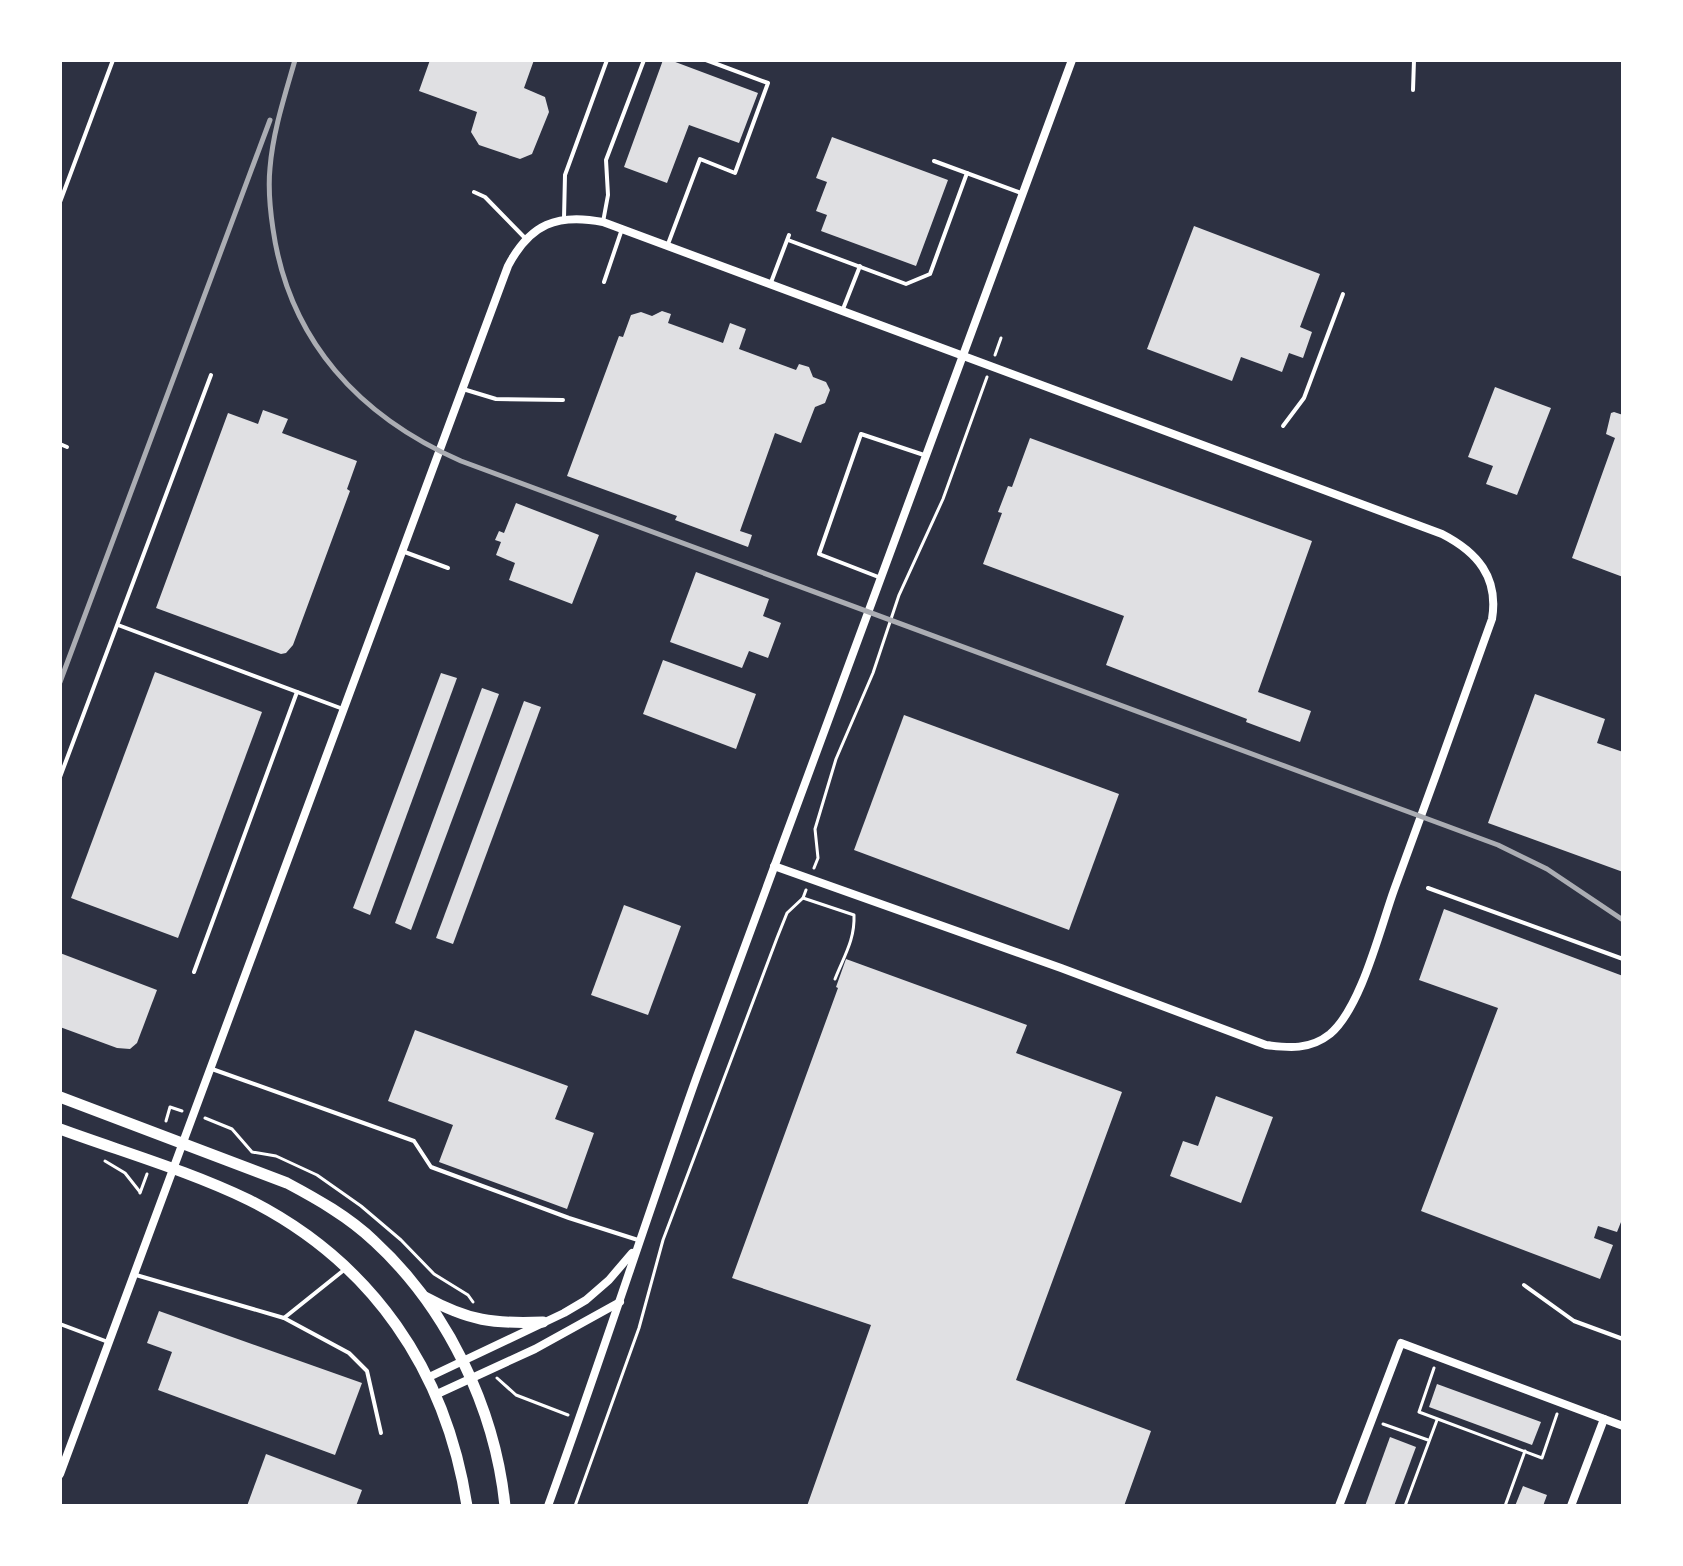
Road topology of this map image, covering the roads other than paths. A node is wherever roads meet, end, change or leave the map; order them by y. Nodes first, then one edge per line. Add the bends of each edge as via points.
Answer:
1 (113, 60) edge
2 (607, 60) edge
3 (644, 60) edge
4 (706, 60) edge
5 (1072, 60) edge
6 (1412, 60) edge
7 (1413, 90) dead end
8 (934, 161) dead end
9 (967, 173) junction
10 (474, 192) dead end
11 (1022, 194) junction
12 (60, 202) edge
13 (564, 218) junction
14 (603, 222) junction
15 (622, 229) junction
16 (525, 238) junction
17 (667, 246) junction
18 (860, 266) junction
19 (604, 282) dead end
20 (770, 285) junction
21 (1343, 294) dead end
22 (842, 312) junction
23 (962, 357) junction
24 (211, 375) dead end
25 (462, 389) junction
26 (563, 400) dead end
27 (1283, 426) dead end
28 (60, 444) edge
29 (67, 447) dead end
30 (926, 456) junction
31 (402, 551) junction
32 (448, 568) dead end
33 (881, 578) junction
34 (118, 625) junction
35 (297, 692) junction
36 (343, 709) junction
37 (60, 777) edge
38 (774, 866) junction
39 (1428, 888) dead end
40 (1623, 959) edge
41 (194, 972) dead end
42 (209, 1068) junction
43 (60, 1097) edge
44 (60, 1129) edge
45 (182, 1142) junction
46 (172, 1170) junction
47 (637, 1244) junction
48 (347, 1268) junction
49 (133, 1274) junction
50 (1524, 1285) dead end
51 (424, 1296) junction
52 (621, 1301) junction
53 (284, 1318) junction
54 (543, 1322) junction
55 (60, 1324) edge
56 (1623, 1339) edge
57 (108, 1342) junction
58 (463, 1362) junction
59 (427, 1378) junction
60 (472, 1379) junction
61 (435, 1395) junction
62 (1604, 1419) junction
63 (1623, 1426) edge
64 (381, 1433) dead end
65 (60, 1474) edge
66 (467, 1506) edge
67 (505, 1506) edge
68 (548, 1506) edge
69 (1339, 1506) edge
70 (1571, 1506) edge

1 - 12 lane
2 - 13 lane via 565,175
3 - 14 lane via 606,160
4 - 17 lane via 768,83 735,173 700,159
5 - 11 street
6 - 7 lane
8 - 9 lane
9 - 11 lane
9 - 18 lane via 930,274 906,284
10 - 16 lane
11 - 23 street
13 - 14 street
13 - 16 street
14 - 15 street
15 - 17 street
15 - 19 lane
16 - 25 street via 508,266
17 - 20 street
18 - 20 lane via 788,237
18 - 22 lane
20 - 22 street
21 - 27 lane via 1304,398
22 - 23 street
23 - 30 street
23 - 38 street via 1442,534 1475,555 1486,569 1494,597 1492,619 1352,1005 1330,1034 1313,1045 1266,1045
24 - 34 lane
25 - 26 lane via 496,399
25 - 31 street
28 - 29 lane
30 - 33 street
30 - 33 lane via 861,434 819,554
31 - 32 lane
31 - 36 street
33 - 38 street
34 - 35 lane
34 - 37 lane
35 - 36 lane
35 - 41 lane
36 - 42 street
38 - 47 street
39 - 40 lane
42 - 45 street
42 - 47 lane via 414,1141 431,1167
43 - 45 street
44 - 46 street
45 - 46 street
45 - 51 street via 318,1200 374,1240
46 - 48 street via 282,1219
46 - 49 street
47 - 52 street
47 - 54 street via 586,1300
48 - 53 lane
48 - 59 street via 393,1318
49 - 53 lane
49 - 57 street
50 - 56 lane via 1574,1321
51 - 54 street via 481,1321
51 - 58 street
52 - 60 street
52 - 68 street
53 - 64 lane via 349,1353 367,1371
54 - 58 street
55 - 57 lane
57 - 65 street
58 - 59 street
58 - 60 street
59 - 61 street
60 - 61 street
60 - 67 street via 488,1418
61 - 66 street via 460,1464
62 - 63 street
62 - 69 street via 1401,1343
62 - 70 street

